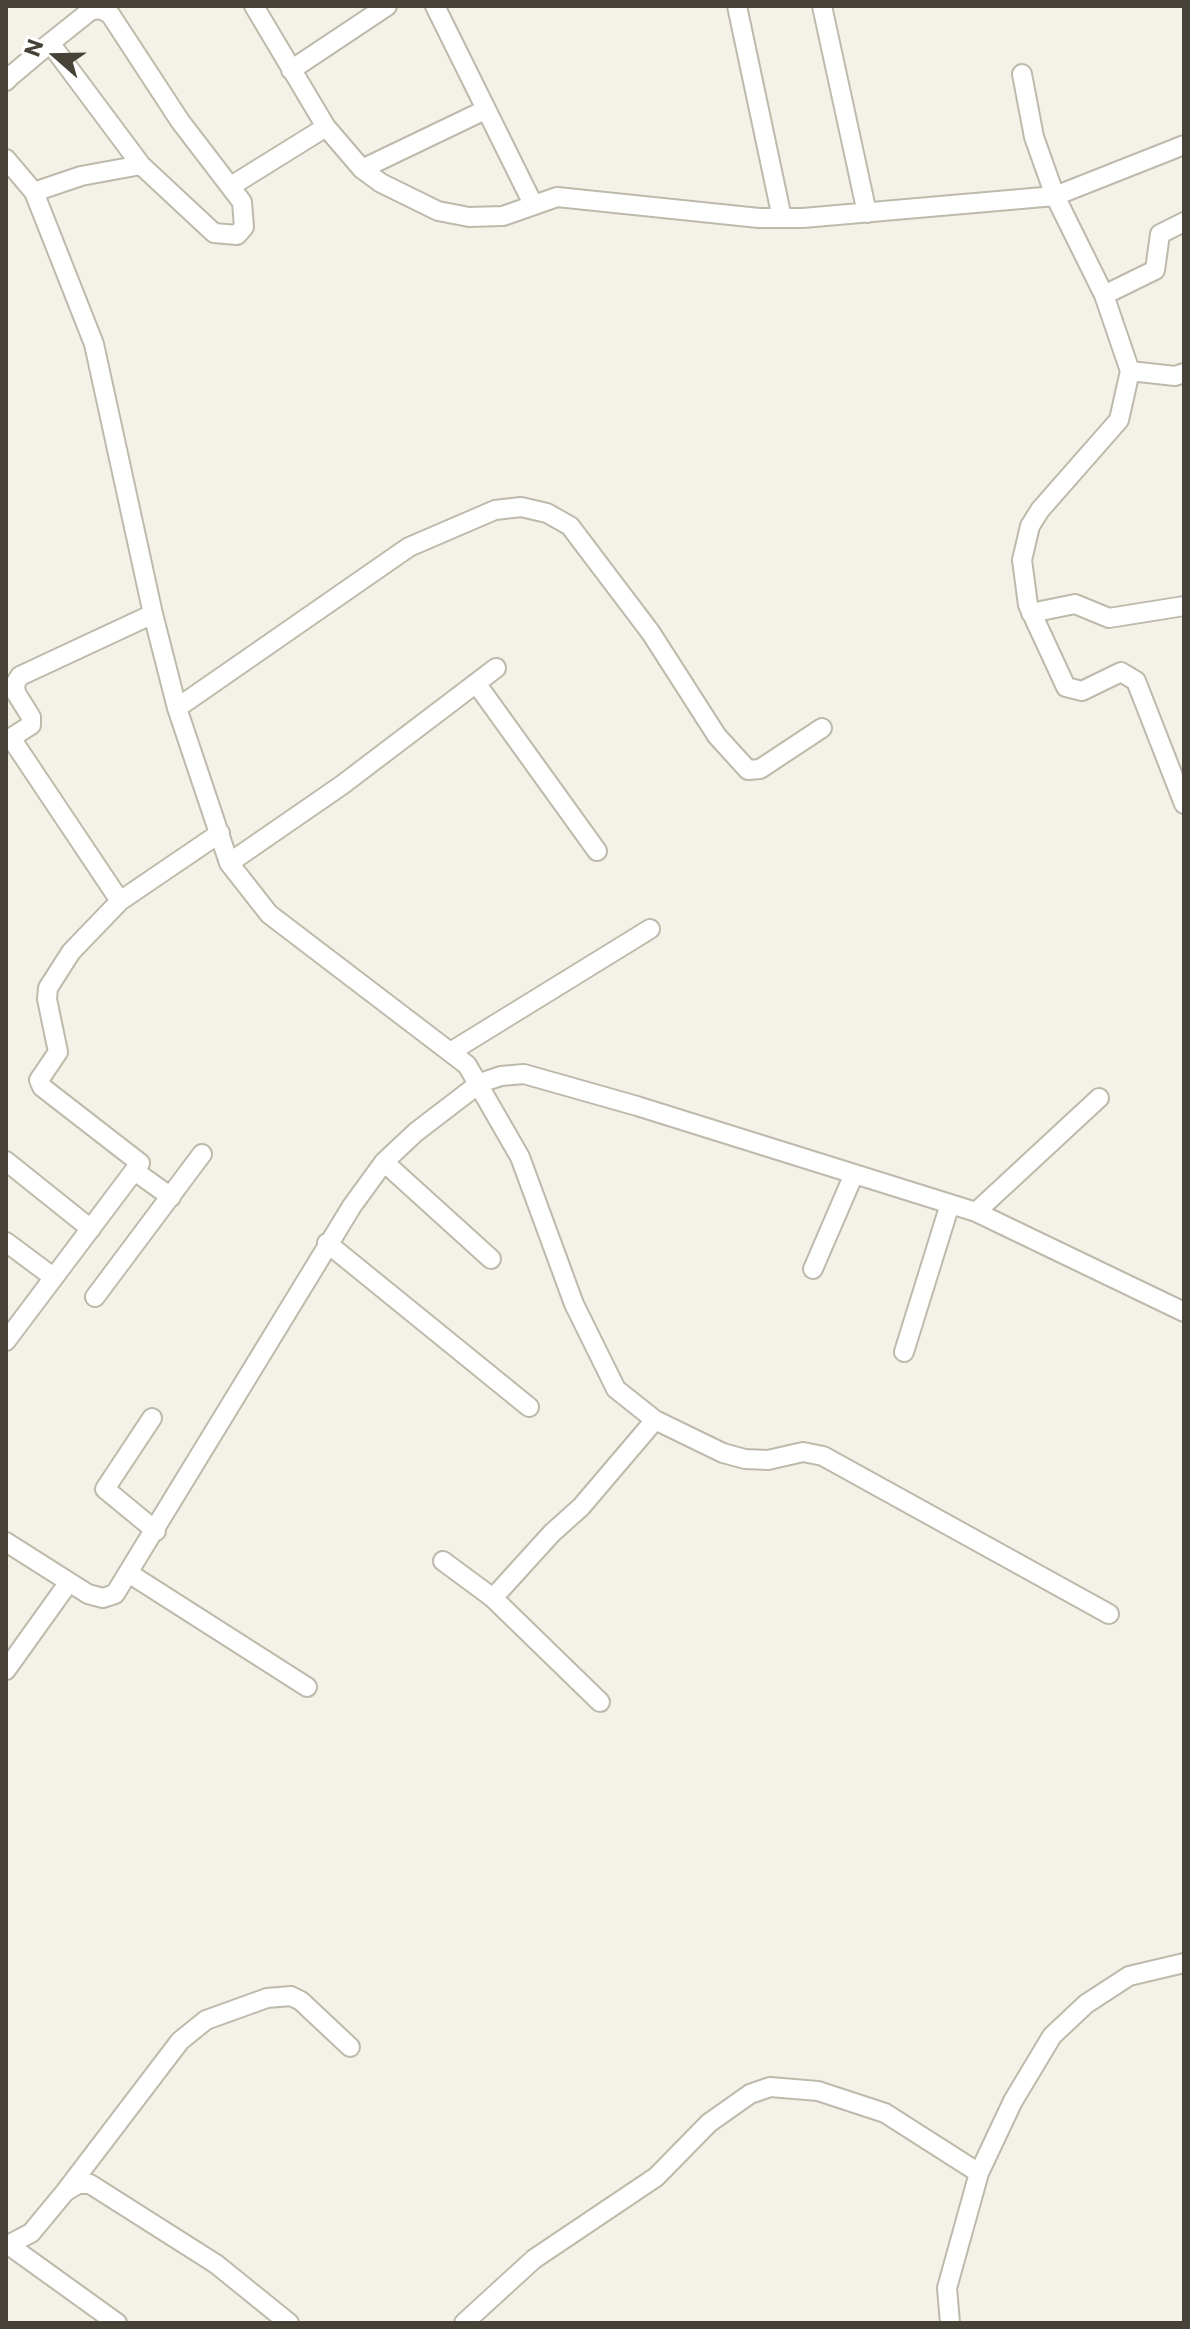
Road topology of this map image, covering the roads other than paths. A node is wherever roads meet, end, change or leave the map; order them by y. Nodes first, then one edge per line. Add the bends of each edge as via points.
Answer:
1 (254, 6) edge
2 (387, 6) edge
3 (435, 6) edge
4 (737, 6) edge
5 (822, 6) edge
6 (50, 43) junction
7 (291, 70) junction
8 (1022, 74) dead end
9 (6, 81) edge
10 (485, 110) junction
11 (326, 127) junction
12 (1184, 145) edge
13 (6, 159) edge
14 (141, 165) junction
15 (362, 169) junction
16 (231, 186) junction
17 (34, 192) junction
18 (1055, 196) junction
19 (533, 204) junction
20 (867, 213) junction
21 (782, 218) junction
22 (1184, 222) edge
23 (1104, 295) junction
24 (1130, 371) junction
25 (1184, 373) edge
26 (1184, 606) edge
27 (1031, 613) junction
28 (153, 614) junction
29 (496, 668) dead end
30 (476, 683) junction
31 (177, 708) junction
32 (822, 728) dead end
33 (9, 740) edge
34 (1184, 804) edge
35 (220, 833) junction
36 (597, 851) dead end
37 (229, 863) junction
38 (120, 901) junction
39 (650, 929) dead end
40 (452, 1051) junction
41 (480, 1083) junction
42 (1099, 1098) dead end
43 (202, 1154) dead end
44 (6, 1161) edge
45 (384, 1162) junction
46 (136, 1172) junction
47 (854, 1174) junction
48 (171, 1197) junction
49 (950, 1204) junction
50 (976, 1212) junction
51 (91, 1229) junction
52 (6, 1242) edge
53 (327, 1243) junction
54 (491, 1259) dead end
55 (813, 1269) dead end
56 (53, 1277) junction
57 (95, 1297) dead end
58 (1184, 1312) edge
59 (6, 1341) edge
60 (904, 1352) dead end
61 (529, 1407) dead end
62 (152, 1418) dead end
63 (655, 1420) junction
64 (156, 1531) junction
65 (6, 1542) edge
66 (443, 1561) dead end
67 (130, 1574) junction
68 (69, 1582) junction
69 (493, 1598) junction
70 (1109, 1614) dead end
71 (6, 1670) edge
72 (307, 1687) dead end
73 (600, 1702) dead end
74 (1184, 1963) edge
75 (350, 2047) dead end
76 (979, 2173) junction
77 (65, 2192) junction
78 (8, 2246) edge
79 (117, 2323) edge
80 (289, 2323) edge
81 (464, 2323) edge
82 (950, 2323) edge

1 - 7 street
2 - 7 street
3 - 10 street
4 - 21 street
5 - 20 street
6 - 9 street
6 - 14 street
6 - 16 street via 90,11 110,14 180,121
7 - 11 street
8 - 18 street via 1034,137
10 - 15 street
10 - 19 street
11 - 15 street
11 - 16 street
12 - 18 street
13 - 17 street
14 - 16 street via 195,218 214,233 228,236 244,227 245,215
14 - 17 street via 81,176
15 - 19 street via 438,211 503,216
17 - 28 street via 94,344
18 - 20 street
18 - 23 street
19 - 21 street via 557,197
20 - 21 street
22 - 23 street via 1160,234 1155,270
23 - 24 street
24 - 25 street
24 - 27 street via 1119,420 1030,526 1022,560
26 - 27 street via 1109,618 1075,604
27 - 34 street via 1066,687 1082,691 1121,672 1136,681
28 - 31 street
28 - 33 street via 20,676 16,693 31,725
29 - 30 street
30 - 36 street
30 - 37 street
31 - 32 street via 409,547 495,510 521,507 570,526 651,633 737,762 748,770 760,769
31 - 35 street
33 - 38 street
35 - 37 street
35 - 38 street
37 - 40 street via 269,914
38 - 46 street via 71,952 48,988 58,1052 39,1080 137,1158
39 - 40 street
40 - 41 street
41 - 45 street
41 - 47 street via 524,1074
41 - 63 street via 520,1157 574,1304 604,1366 616,1389
42 - 50 street
43 - 48 street
44 - 51 street
45 - 53 street
45 - 54 street
46 - 48 street
46 - 51 street
47 - 49 street
47 - 55 street
48 - 57 street
49 - 50 street
49 - 60 street
50 - 58 street
51 - 56 street
52 - 56 street
53 - 61 street
53 - 64 street
56 - 59 street
62 - 64 street via 105,1489
63 - 69 street
63 - 70 street via 745,1459 803,1452 823,1456
64 - 67 street
65 - 68 street
66 - 69 street
67 - 68 street via 115,1594 103,1598
67 - 72 street
68 - 71 street
69 - 73 street
74 - 76 street via 1129,1976 1086,2004 1052,2036
75 - 77 street via 291,1996 267,1998 206,2020 180,2041
76 - 81 street via 885,2113 818,2091 770,2087 750,2094 709,2123 656,2177 534,2259
76 - 82 street via 947,2288
77 - 78 street via 31,2233
77 - 80 street via 90,2184 108,2192 252,2290
78 - 79 street

